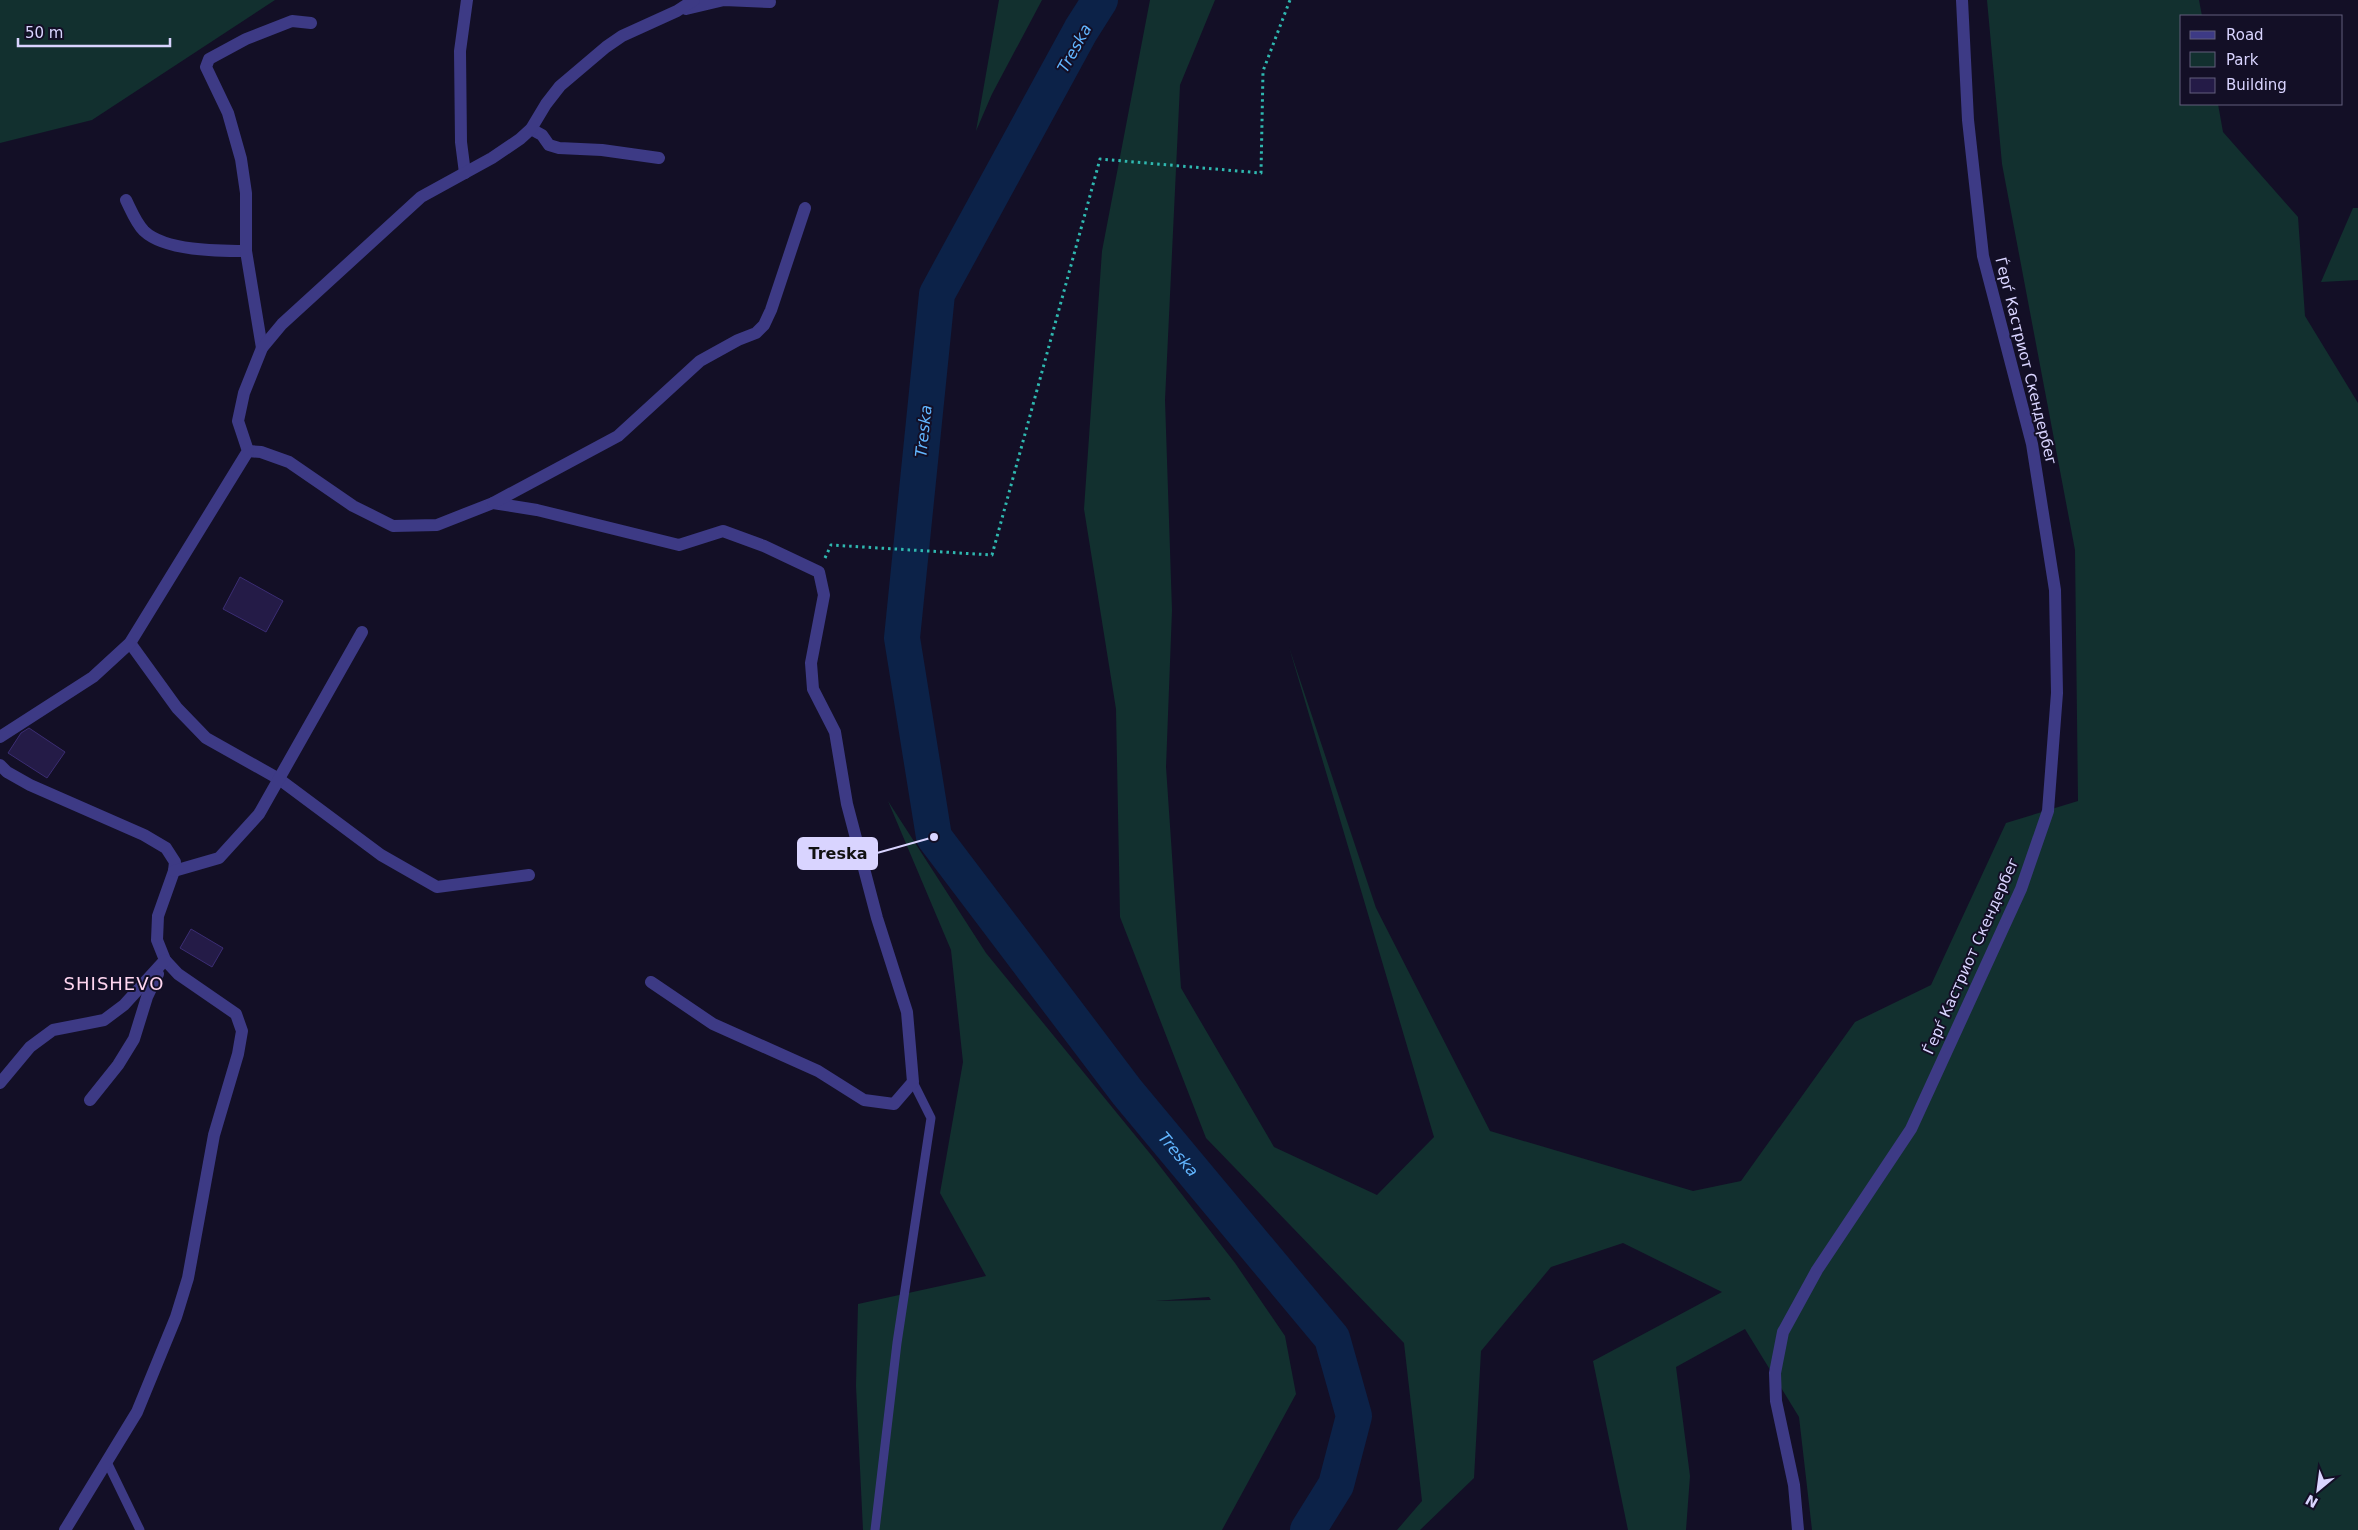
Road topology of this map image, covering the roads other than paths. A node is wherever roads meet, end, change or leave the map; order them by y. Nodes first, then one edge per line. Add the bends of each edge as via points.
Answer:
1 (467, 0) edge
2 (694, 0) edge
3 (1962, 0) edge
4 (770, 2) dead end
5 (676, 10) junction
6 (311, 23) dead end
7 (531, 129) junction
8 (659, 158) dead end
9 (465, 173) junction
10 (126, 200) dead end
11 (805, 208) dead end
12 (246, 251) junction
13 (262, 348) junction
14 (248, 451) junction
15 (493, 503) junction
16 (362, 632) dead end
17 (130, 644) junction
18 (0, 737) edge
19 (0, 765) edge
20 (279, 779) junction
21 (174, 871) junction
22 (529, 875) dead end
23 (165, 960) junction
24 (651, 982) dead end
25 (913, 1082) junction
26 (0, 1083) edge
27 (90, 1100) dead end
28 (107, 1462) junction
29 (65, 1530) edge
30 (140, 1530) edge
31 (875, 1530) edge
32 (1798, 1530) edge

1 - 9 street via 460,51 461,142
2 - 5 street
3 - 32 street, Ѓерѓ Кастриот Скендербег via 1968,120 1983,256 2032,444 2055,590 2057,693 2048,812 2021,889 1911,1129 1817,1270 1783,1332 1775,1373 1776,1401 1794,1485
4 - 5 street via 724,0
5 - 7 street via 606,47 560,86
6 - 12 street via 292,21 246,39 210,59 206,67 228,113 241,159 246,193
7 - 8 street via 542,135 549,145 558,148
7 - 9 street via 512,146
9 - 13 street via 421,197 282,324
10 - 12 street via 143,230 156,238 214,251
11 - 15 street via 771,310 756,333 700,360 618,436
12 - 13 street
13 - 14 street via 244,393 238,421
14 - 15 street via 289,462 353,506 393,526 437,525
14 - 17 street
15 - 25 street via 537,510 679,545 723,531 820,572 824,595 811,663 814,689 835,732 847,804 877,918 907,1012
16 - 20 street
17 - 18 street via 93,677
17 - 20 street via 176,708 206,738
19 - 21 street via 30,785 159,844 172,855
20 - 21 street via 259,814 219,858
20 - 22 street via 381,855 437,887
21 - 23 street via 158,916 157,940
23 - 26 street via 124,1005 104,1020 53,1030 30,1047
23 - 27 street via 147,997 134,1040
23 - 28 street via 178,974 236,1014 242,1031 214,1135 188,1278 176,1317 137,1412
24 - 25 street via 713,1024 818,1071 864,1100 894,1104
25 - 31 lane via 931,1118 897,1342
28 - 29 street
28 - 30 lane

